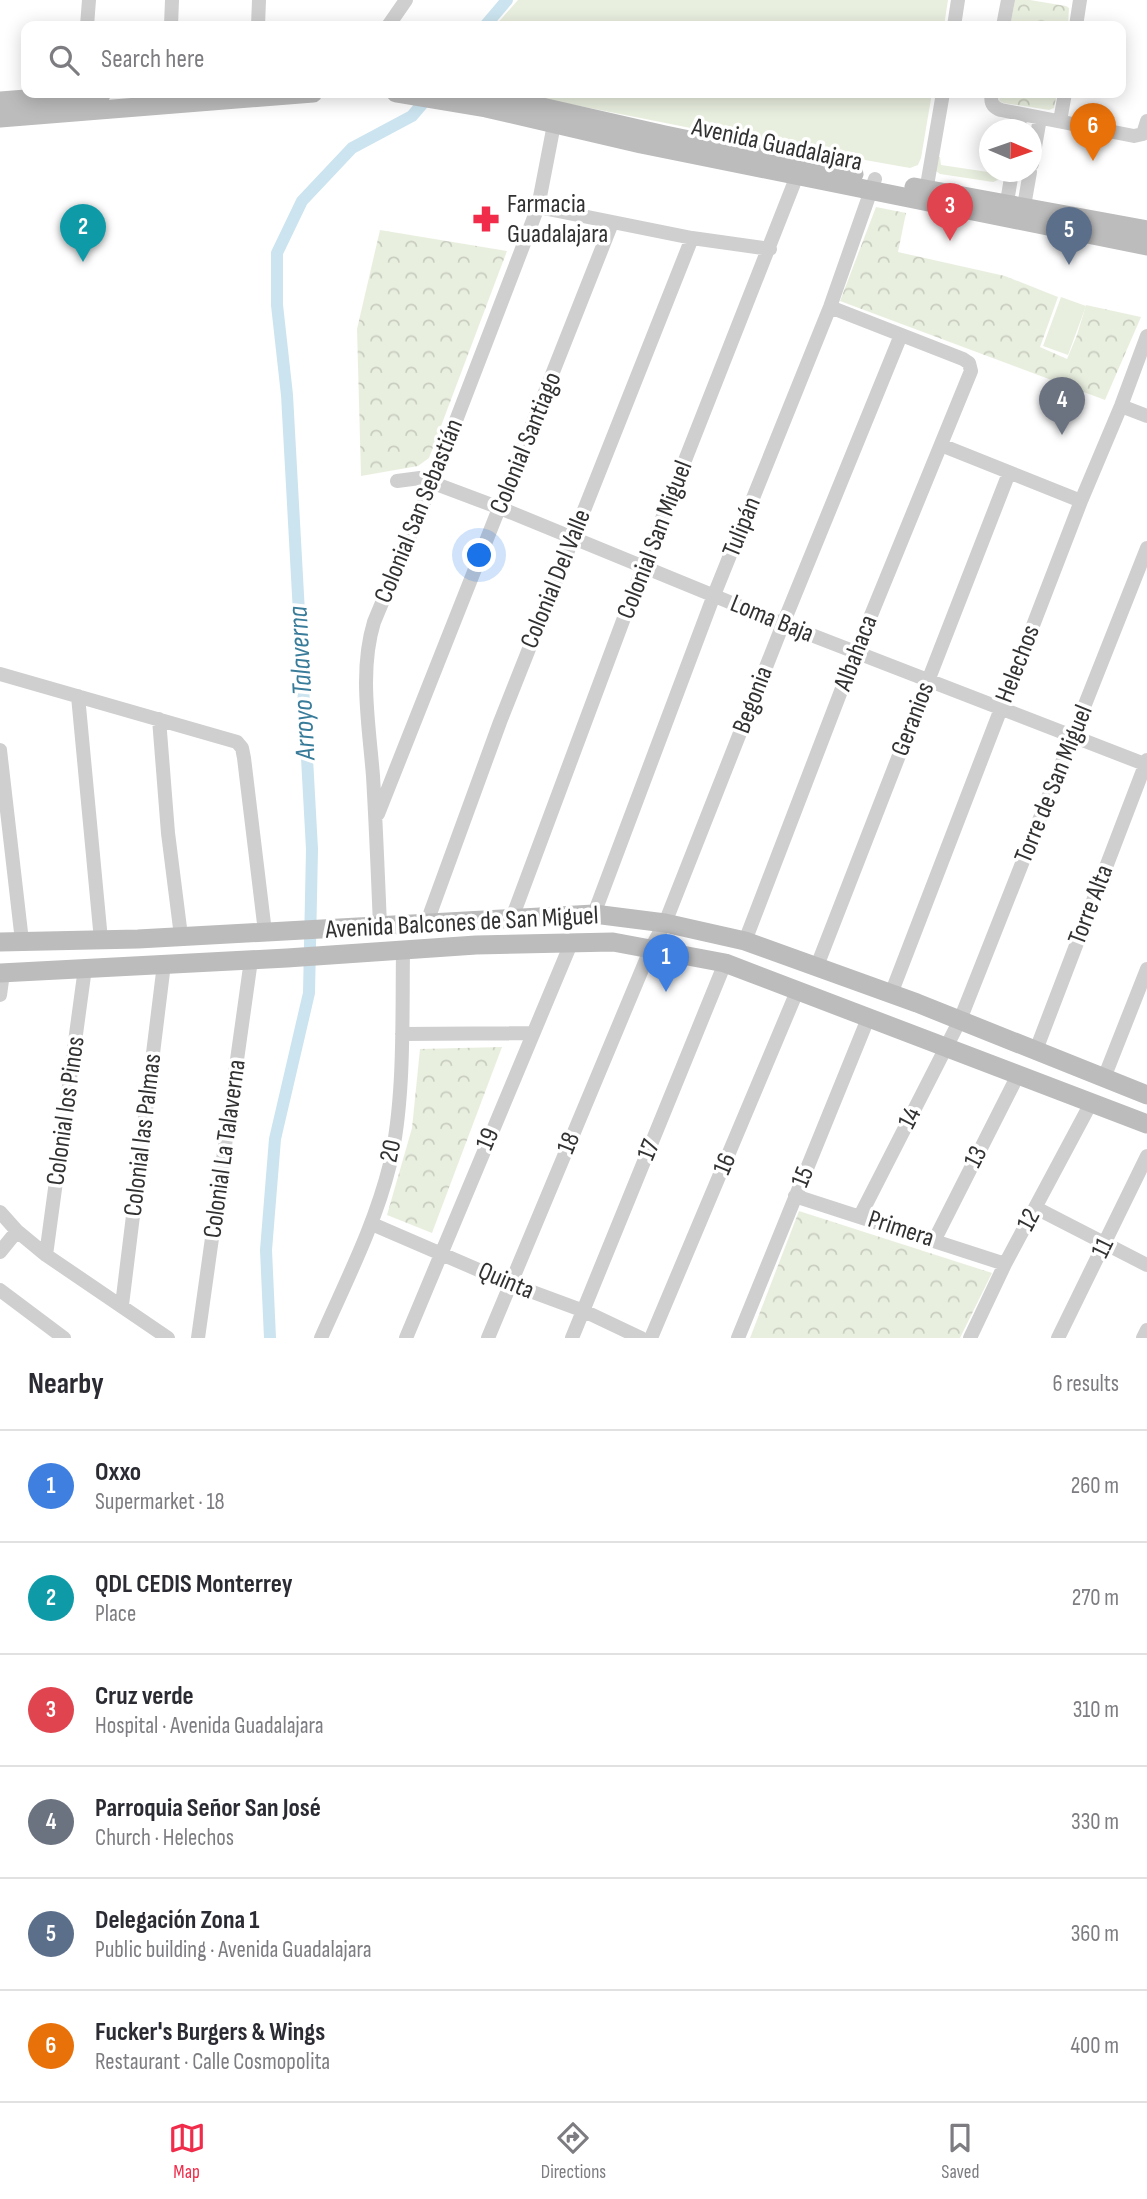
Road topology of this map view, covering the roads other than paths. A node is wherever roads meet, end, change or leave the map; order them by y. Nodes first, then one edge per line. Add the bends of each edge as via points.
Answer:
1 (89, 0) edge
2 (172, 0) edge
3 (259, 0) edge
4 (406, 0) edge
5 (958, 0) edge
6 (1008, 0) edge
7 (1080, 0) edge
8 (87, 21) edge
9 (171, 21) edge
10 (258, 21) edge
11 (391, 21) edge
12 (955, 21) edge
13 (1004, 21) edge
14 (1077, 21) edge
15 (58, 98) edge
16 (202, 98) edge
17 (425, 98) edge
18 (496, 98) edge
19 (942, 98) edge
20 (992, 98) edge
21 (1064, 98) edge
22 (1, 107) edge
23 (1021, 114) junction
24 (555, 117) junction
25 (1040, 118) joint
26 (1020, 119) edge
27 (1060, 121) junction
28 (1147, 121) edge
29 (800, 170) junction
30 (1015, 182) edge
31 (1029, 182) edge
32 (873, 185) junction
33 (926, 196) junction
34 (538, 207) junction
35 (1025, 210) junction
36 (612, 223) junction
37 (1147, 230) edge
38 (692, 238) junction
39 (1147, 246) edge
40 (770, 249) junction
41 (830, 307) junction
42 (901, 335) junction
43 (1147, 336) edge
44 (1121, 406) junction
45 (1147, 416) edge
46 (941, 445) junction
47 (1009, 473) junction
48 (397, 481) dead end
49 (432, 482) junction
50 (1081, 501) junction
51 (500, 508) junction
52 (572, 539) junction
53 (1147, 548) edge
54 (643, 567) junction
55 (714, 596) junction
56 (783, 624) junction
57 (856, 652) junction
58 (0, 674) edge
59 (928, 679) junction
60 (78, 696) junction
61 (1001, 708) junction
62 (159, 719) junction
63 (1073, 735) junction
64 (0, 750) edge
65 (1146, 763) edge
66 (376, 819) junction
67 (594, 914) junction
68 (512, 918) junction
69 (426, 922) junction
70 (665, 923) junction
71 (380, 926) junction
72 (272, 932) junction
73 (181, 936) junction
74 (138, 939) junction
75 (101, 940) junction
76 (22, 941) junction
77 (572, 941) junction
78 (745, 941) junction
79 (0, 942) edge
80 (650, 948) junction
81 (402, 951) junction
82 (251, 960) junction
83 (725, 962) junction
84 (164, 964) junction
85 (138, 965) junction
86 (817, 966) junction
87 (85, 968) junction
88 (1147, 969) edge
89 (1, 973) edge
90 (798, 989) junction
91 (891, 994) junction
92 (0, 995) edge
93 (869, 1016) junction
94 (960, 1020) junction
95 (533, 1033) junction
96 (402, 1034) junction
97 (946, 1047) junction
98 (1036, 1050) junction
99 (1018, 1075) junction
100 (1104, 1077) junction
101 (1147, 1095) edge
102 (1091, 1103) junction
103 (1147, 1124) edge
104 (1147, 1156) edge
105 (795, 1196) junction
106 (1036, 1208) junction
107 (0, 1212) edge
108 (860, 1216) junction
109 (372, 1224) junction
110 (17, 1231) junction
111 (935, 1239) junction
112 (1105, 1244) junction
113 (0, 1252) edge
114 (440, 1253) junction
115 (46, 1255) junction
116 (1006, 1264) junction
117 (1147, 1265) edge
118 (511, 1284) junction
119 (0, 1290) edge
120 (122, 1305) junction
121 (584, 1311) junction
122 (1147, 1331) edge
123 (64, 1338) edge
124 (168, 1338) edge
125 (198, 1338) edge
126 (321, 1338) edge
127 (406, 1338) edge
128 (488, 1338) edge
129 (572, 1338) edge
130 (641, 1338) edge
131 (652, 1338) edge
132 (738, 1338) edge
133 (970, 1338) edge
134 (1058, 1338) edge
135 (1143, 1338) edge

1 - 8 street
2 - 9 street
3 - 10 street
4 - 11 street
5 - 12 street
6 - 13 street
7 - 14 street
15 - 22 street
16 - 22 street
17 - 24 street, Avenida Guadalajara
18 - 24 street, Avenida Guadalajara
19 - 33 street
20 - 23 street via 995,108
21 - 27 street
23 - 25 street
23 - 26 street
24 - 29 street, Avenida Guadalajara
24 - 34 street, Colonial San Sebastián
25 - 27 street
27 - 28 street via 1139,136
29 - 32 street, Avenida Guadalajara
29 - 40 street, Colonial San Miguel
30 - 35 street
31 - 35 street
32 - 33 street, Avenida Guadalajara
32 - 41 street, Tulipán
33 - 35 street, Avenida Guadalajara
33 - 35 street, Avenida Guadalajara
34 - 36 street
34 - 49 street, Colonial San Sebastián
35 - 37 street, Avenida Guadalajara
35 - 39 street, Avenida Guadalajara
36 - 38 street
36 - 51 street, Colonial Santiago
38 - 40 street
38 - 52 street, Colonial Del Valle
40 - 54 street, Colonial San Miguel
41 - 42 street
41 - 55 street, Tulipán
42 - 46 street, Albahaca via 964,359 971,367
42 - 56 street, Begonia
43 - 44 street, Helechos
44 - 45 street
44 - 50 street, Helechos
46 - 47 street
46 - 57 street, Albahaca
47 - 50 street
47 - 59 street, Geranios
48 - 49 street, Loma Baja via 419,478
49 - 51 street, Loma Baja
49 - 66 street, Colonial San Sebastián via 367,644
50 - 61 street, Helechos
51 - 52 street, Loma Baja
51 - 66 street, Colonial Santiago
52 - 54 street, Loma Baja
52 - 69 street, Colonial Del Valle
53 - 63 street, Torre de San Miguel
54 - 55 street, Loma Baja
54 - 68 street, Colonial San Miguel
55 - 56 street, Loma Baja
55 - 67 street, Tulipán
56 - 57 street, Loma Baja
56 - 70 street, Begonia
57 - 59 street, Loma Baja
57 - 78 street, Albahaca
58 - 60 street
59 - 61 street, Loma Baja
59 - 86 street, Geranios
60 - 62 street
60 - 75 street
61 - 63 street, Loma Baja
61 - 91 street, Helechos
62 - 72 street via 228,738 242,748
62 - 73 street
63 - 65 street, Loma Baja
63 - 94 street, Torre de San Miguel
64 - 76 street
65 - 98 street, Torre Alta
66 - 71 street, Colonial San Sebastián
67 - 68 street, Avenida Balcones de San Miguel
67 - 70 street, Avenida Balcones de San Miguel
68 - 69 street, Avenida Balcones de San Miguel
69 - 71 street, Avenida Balcones de San Miguel
70 - 78 street, Avenida Balcones de San Miguel
70 - 80 street, Begonia
71 - 72 street, Avenida Balcones de San Miguel
72 - 73 street, Avenida Balcones de San Miguel
73 - 74 street, Avenida Balcones de San Miguel
74 - 75 street, Avenida Balcones de San Miguel
74 - 85 street
75 - 76 street, Avenida Balcones de San Miguel
76 - 79 street, Avenida Balcones de San Miguel
77 - 80 street, Avenida Balcones de San Miguel
77 - 81 street, Avenida Balcones de San Miguel
77 - 95 street, 19
78 - 86 street, Avenida Balcones de San Miguel
80 - 83 street, Avenida Balcones de San Miguel
80 - 118 street, 18
81 - 82 street, Avenida Balcones de San Miguel
81 - 96 street, 20
82 - 84 street, Avenida Balcones de San Miguel
82 - 125 street, Colonial La Talaverna
83 - 90 street, Avenida Balcones de San Miguel
83 - 121 street, 17
84 - 85 street, Avenida Balcones de San Miguel
84 - 120 street, Colonial las Palmas
85 - 87 street, Avenida Balcones de San Miguel
86 - 91 street, Avenida Balcones de San Miguel
87 - 89 street, Avenida Balcones de San Miguel
87 - 115 street, Colonial los Pinos
88 - 100 street
89 - 92 street
90 - 93 street, Avenida Balcones de San Miguel
90 - 131 street, 16
91 - 94 street, Avenida Balcones de San Miguel
93 - 97 street, Avenida Balcones de San Miguel
93 - 105 street, 15
94 - 97 street, 14
94 - 98 street, Avenida Balcones de San Miguel
95 - 96 street
95 - 114 street, 19
96 - 109 street, 20 via 397,1124
97 - 99 street, Avenida Balcones de San Miguel
97 - 108 street, 14
98 - 100 street, Avenida Balcones de San Miguel
99 - 102 street, Avenida Balcones de San Miguel
99 - 111 street, 13
100 - 101 street, Avenida Balcones de San Miguel
102 - 103 street, Avenida Balcones de San Miguel
102 - 106 street, 12
104 - 112 street, 11
105 - 108 street, Primera
105 - 132 street, 15
106 - 112 street
106 - 116 street, 12
107 - 110 street
108 - 111 street, Primera
109 - 114 street, Quinta
109 - 126 street, 20
110 - 113 street
110 - 115 street
111 - 116 street, Primera
112 - 117 street
112 - 134 street, 11
114 - 118 street, Quinta
114 - 127 street, 19
115 - 120 street
116 - 133 street, 12
118 - 121 street, Quinta
118 - 128 street, 18
119 - 123 street
120 - 124 street
121 - 129 street, 17
121 - 130 street, Quinta
122 - 135 street

